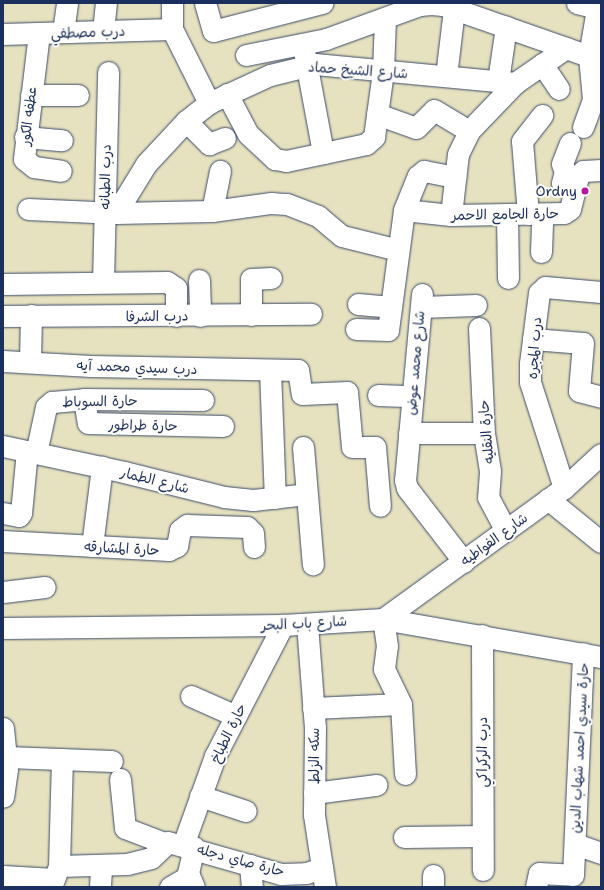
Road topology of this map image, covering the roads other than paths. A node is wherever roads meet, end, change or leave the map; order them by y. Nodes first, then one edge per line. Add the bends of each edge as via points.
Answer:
1 (67, 3) edge
2 (106, 3) edge
3 (172, 3) edge
4 (205, 3) edge
5 (322, 3) edge
6 (576, 3) edge
7 (597, 6) edge
8 (454, 9) junction
9 (267, 11) edge
10 (392, 12) edge
11 (232, 27) junction
12 (506, 27) junction
13 (172, 29) junction
14 (103, 31) junction
15 (39, 33) junction
16 (3, 34) edge
17 (75, 37) junction
18 (303, 44) junction
19 (566, 48) junction
20 (246, 55) junction
21 (589, 56) junction
22 (542, 64) junction
23 (306, 65) junction
24 (383, 71) junction
25 (108, 72) dead end
26 (446, 76) junction
27 (258, 80) junction
28 (507, 82) junction
29 (559, 89) dead end
30 (227, 94) junction
31 (31, 95) junction
32 (78, 95) dead end
33 (209, 103) junction
34 (377, 114) junction
35 (542, 115) dead end
36 (186, 121) junction
37 (583, 127) dead end
38 (469, 131) junction
39 (25, 137) junction
40 (225, 138) dead end
41 (62, 140) dead end
42 (570, 143) dead end
43 (323, 153) junction
44 (601, 170) edge
45 (61, 171) dead end
46 (220, 171) dead end
47 (455, 177) junction
48 (575, 188) junction
49 (28, 209) dead end
50 (404, 210) junction
51 (212, 211) junction
52 (110, 213) junction
53 (507, 214) junction
54 (535, 214) junction
55 (450, 215) junction
56 (398, 250) junction
57 (541, 252) dead end
58 (271, 278) dead end
59 (508, 278) dead end
60 (199, 280) dead end
61 (103, 282) junction
62 (3, 284) edge
63 (601, 292) edge
64 (358, 304) dead end
65 (476, 305) dead end
66 (391, 307) junction
67 (311, 314) dead end
68 (31, 315) junction
69 (251, 315) junction
70 (3, 316) edge
71 (176, 316) junction
72 (200, 316) junction
73 (479, 328) dead end
74 (356, 329) dead end
75 (533, 339) junction
76 (3, 361) edge
77 (30, 362) junction
78 (270, 370) junction
79 (378, 395) dead end
80 (591, 395) edge
81 (412, 396) junction
82 (84, 399) junction
83 (203, 400) dead end
84 (223, 426) dead end
85 (409, 432) junction
86 (484, 433) junction
87 (3, 446) edge
88 (303, 447) dead end
89 (31, 452) junction
90 (601, 454) edge
91 (102, 467) junction
92 (307, 494) junction
93 (556, 494) junction
94 (275, 498) junction
95 (380, 506) dead end
96 (3, 513) edge
97 (506, 531) junction
98 (3, 541) edge
99 (601, 542) edge
100 (92, 546) junction
101 (254, 547) dead end
102 (464, 562) junction
103 (313, 566) dead end
104 (45, 587) dead end
105 (3, 592) edge
106 (382, 620) junction
107 (307, 624) junction
108 (283, 625) junction
109 (3, 628) edge
110 (482, 635) junction
111 (592, 655) edge
112 (191, 696) dead end
113 (401, 704) junction
114 (313, 708) junction
115 (236, 716) junction
116 (3, 728) edge
117 (7, 757) junction
118 (62, 759) junction
119 (405, 774) dead end
120 (376, 784) dead end
121 (314, 793) junction
122 (200, 796) junction
123 (3, 797) edge
124 (246, 811) dead end
125 (482, 836) junction
126 (404, 837) dead end
127 (575, 844) junction
128 (180, 845) junction
129 (601, 853) edge
130 (250, 865) junction
131 (100, 867) junction
132 (483, 870) dead end
133 (3, 876) edge
134 (55, 877) edge
135 (323, 877) edge
136 (191, 882) edge
137 (100, 887) edge
138 (170, 887) edge
139 (252, 887) edge
140 (536, 887) edge

1 - 17 street
2 - 14 street
3 - 13 street
4 - 11 street via 212,31
5 - 9 street
6 - 7 street
7 - 21 street
8 - 10 street via 432,4
8 - 12 street
8 - 26 street
9 - 11 street
10 - 18 street via 339,36
10 - 24 street
11 - 20 street
12 - 19 street
12 - 28 street
13 - 14 street, درب مصطفي
13 - 33 street
14 - 17 street, درب مصطفي
15 - 16 street, درب مصطفي
15 - 17 street, درب مصطفي
15 - 31 street, عطفه الكور
18 - 20 street
18 - 23 street
19 - 21 street
19 - 22 street
20 - 27 street
21 - 37 street via 593,96
22 - 28 street
22 - 29 street
23 - 24 street, شارع الشيخ حماد
23 - 27 street, شارع الشيخ حماد
23 - 43 street
24 - 26 street, شارع الشيخ حماد
24 - 34 street
25 - 52 street, درب الطبانه
26 - 28 street, شارع الشيخ حماد
27 - 30 street, شارع الشيخ حماد
28 - 38 street
30 - 33 street, شارع الشيخ حماد
30 - 43 street via 248,134 274,159 286,161
31 - 32 street
31 - 39 street, عطفه الكور
33 - 36 street, شارع الشيخ حماد
34 - 38 street via 416,128 434,110
34 - 43 street via 372,141
35 - 54 street via 522,141
36 - 40 street via 209,144
36 - 52 street, شارع الشيخ حماد via 146,164
38 - 47 street via 458,154
39 - 41 street
39 - 45 street, عطفه الكور via 24,158 27,164
42 - 48 street via 562,164 565,172 562,182
44 - 48 street, حارة الجامع الاحمر via 583,171 578,176
46 - 51 street
47 - 50 street via 421,172
47 - 55 street
48 - 54 street, حارة الجامع الاحمر via 568,212
49 - 52 street
50 - 55 street, حارة الجامع الاحمر
50 - 56 street
51 - 52 street
51 - 56 street via 271,203 287,204 318,216 342,236
52 - 61 street, درب الطبانه
53 - 54 street, حارة الجامع الاحمر
53 - 55 street, حارة الجامع الاحمر
53 - 59 street
54 - 57 street
56 - 66 street
58 - 69 street via 251,279
60 - 72 street
61 - 62 street
61 - 71 street via 172,284 177,293
63 - 75 street, درب المجره via 541,288
64 - 66 street
65 - 81 street, شارع محمد عوض via 421,300
66 - 74 street via 388,330
67 - 69 street, درب الشرفا
68 - 70 street, درب الشرفا
68 - 71 street, درب الشرفا
68 - 77 street
69 - 72 street, درب الشرفا
71 - 72 street, درب الشرفا
73 - 86 street, حارة النقليه
75 - 80 street via 583,343 578,388
75 - 93 street, درب المجره via 529,373
76 - 77 street, درب سيدي محمد آيه
77 - 78 street, درب سيدي محمد آيه
78 - 94 street
78 - 95 street, درب سيدي محمد آيه via 298,370 303,394 347,392 352,447 376,448
79 - 81 street
81 - 85 street, شارع محمد عوض
82 - 83 street, حارة السوباط
82 - 84 street, حارة طراطور via 88,423
82 - 89 street, حارة السوباط via 49,404
85 - 86 street
85 - 102 street, شارع محمد عوض via 404,472 407,488
86 - 97 street, حارة النقليه via 490,471 488,498
87 - 89 street, شارع الطمار
88 - 92 street
89 - 91 street, شارع الطمار
89 - 96 street via 21,513 19,516
90 - 93 street, شارع الفواطيه
91 - 94 street, شارع الطمار via 224,497 253,500
91 - 100 street
92 - 94 street, شارع الطمار
92 - 103 street
93 - 97 street, شارع الفواطيه
93 - 99 street
97 - 102 street, شارع الفواطيه
98 - 100 street, حارة المشارقه
100 - 101 street, حارة المشارقه via 172,550 178,544 181,527 187,524 248,527 253,533
102 - 106 street, شارع الفواطيه
104 - 105 street
106 - 107 street, شارع باب البحر
106 - 110 street, شارع باب البحر
106 - 113 street via 387,646 384,669
107 - 108 street, شارع باب البحر
107 - 114 street, سكه الزلط
108 - 109 street, شارع باب البحر
108 - 115 street, حارة الطباخ
110 - 111 street, شارع باب البحر
110 - 125 street, درب الركراكي
111 - 127 street, حارة سيدي احمد شهاب الدين
112 - 115 street
113 - 114 street
113 - 119 street
114 - 121 street, سكه الزلط
115 - 122 street, حارة الطباخ via 215,756
116 - 117 street
117 - 118 street
117 - 123 street via 7,781
118 - 128 street, حارة صاي دجله via 116,770 125,828
118 - 134 street
120 - 121 street
121 - 135 street, سكه الزلط via 314,815
122 - 124 street
122 - 128 street, حارة الطباخ
125 - 126 street
125 - 132 street, درب الركراكي
127 - 129 street
127 - 140 street, حارة سيدي احمد شهاب الدين via 573,875 538,873
128 - 130 street, حارة صاي دجله
128 - 131 street via 151,858
128 - 136 street
130 - 135 street, حارة صاي دجله
130 - 139 street
131 - 134 street
131 - 137 street
133 - 134 street
136 - 138 street

